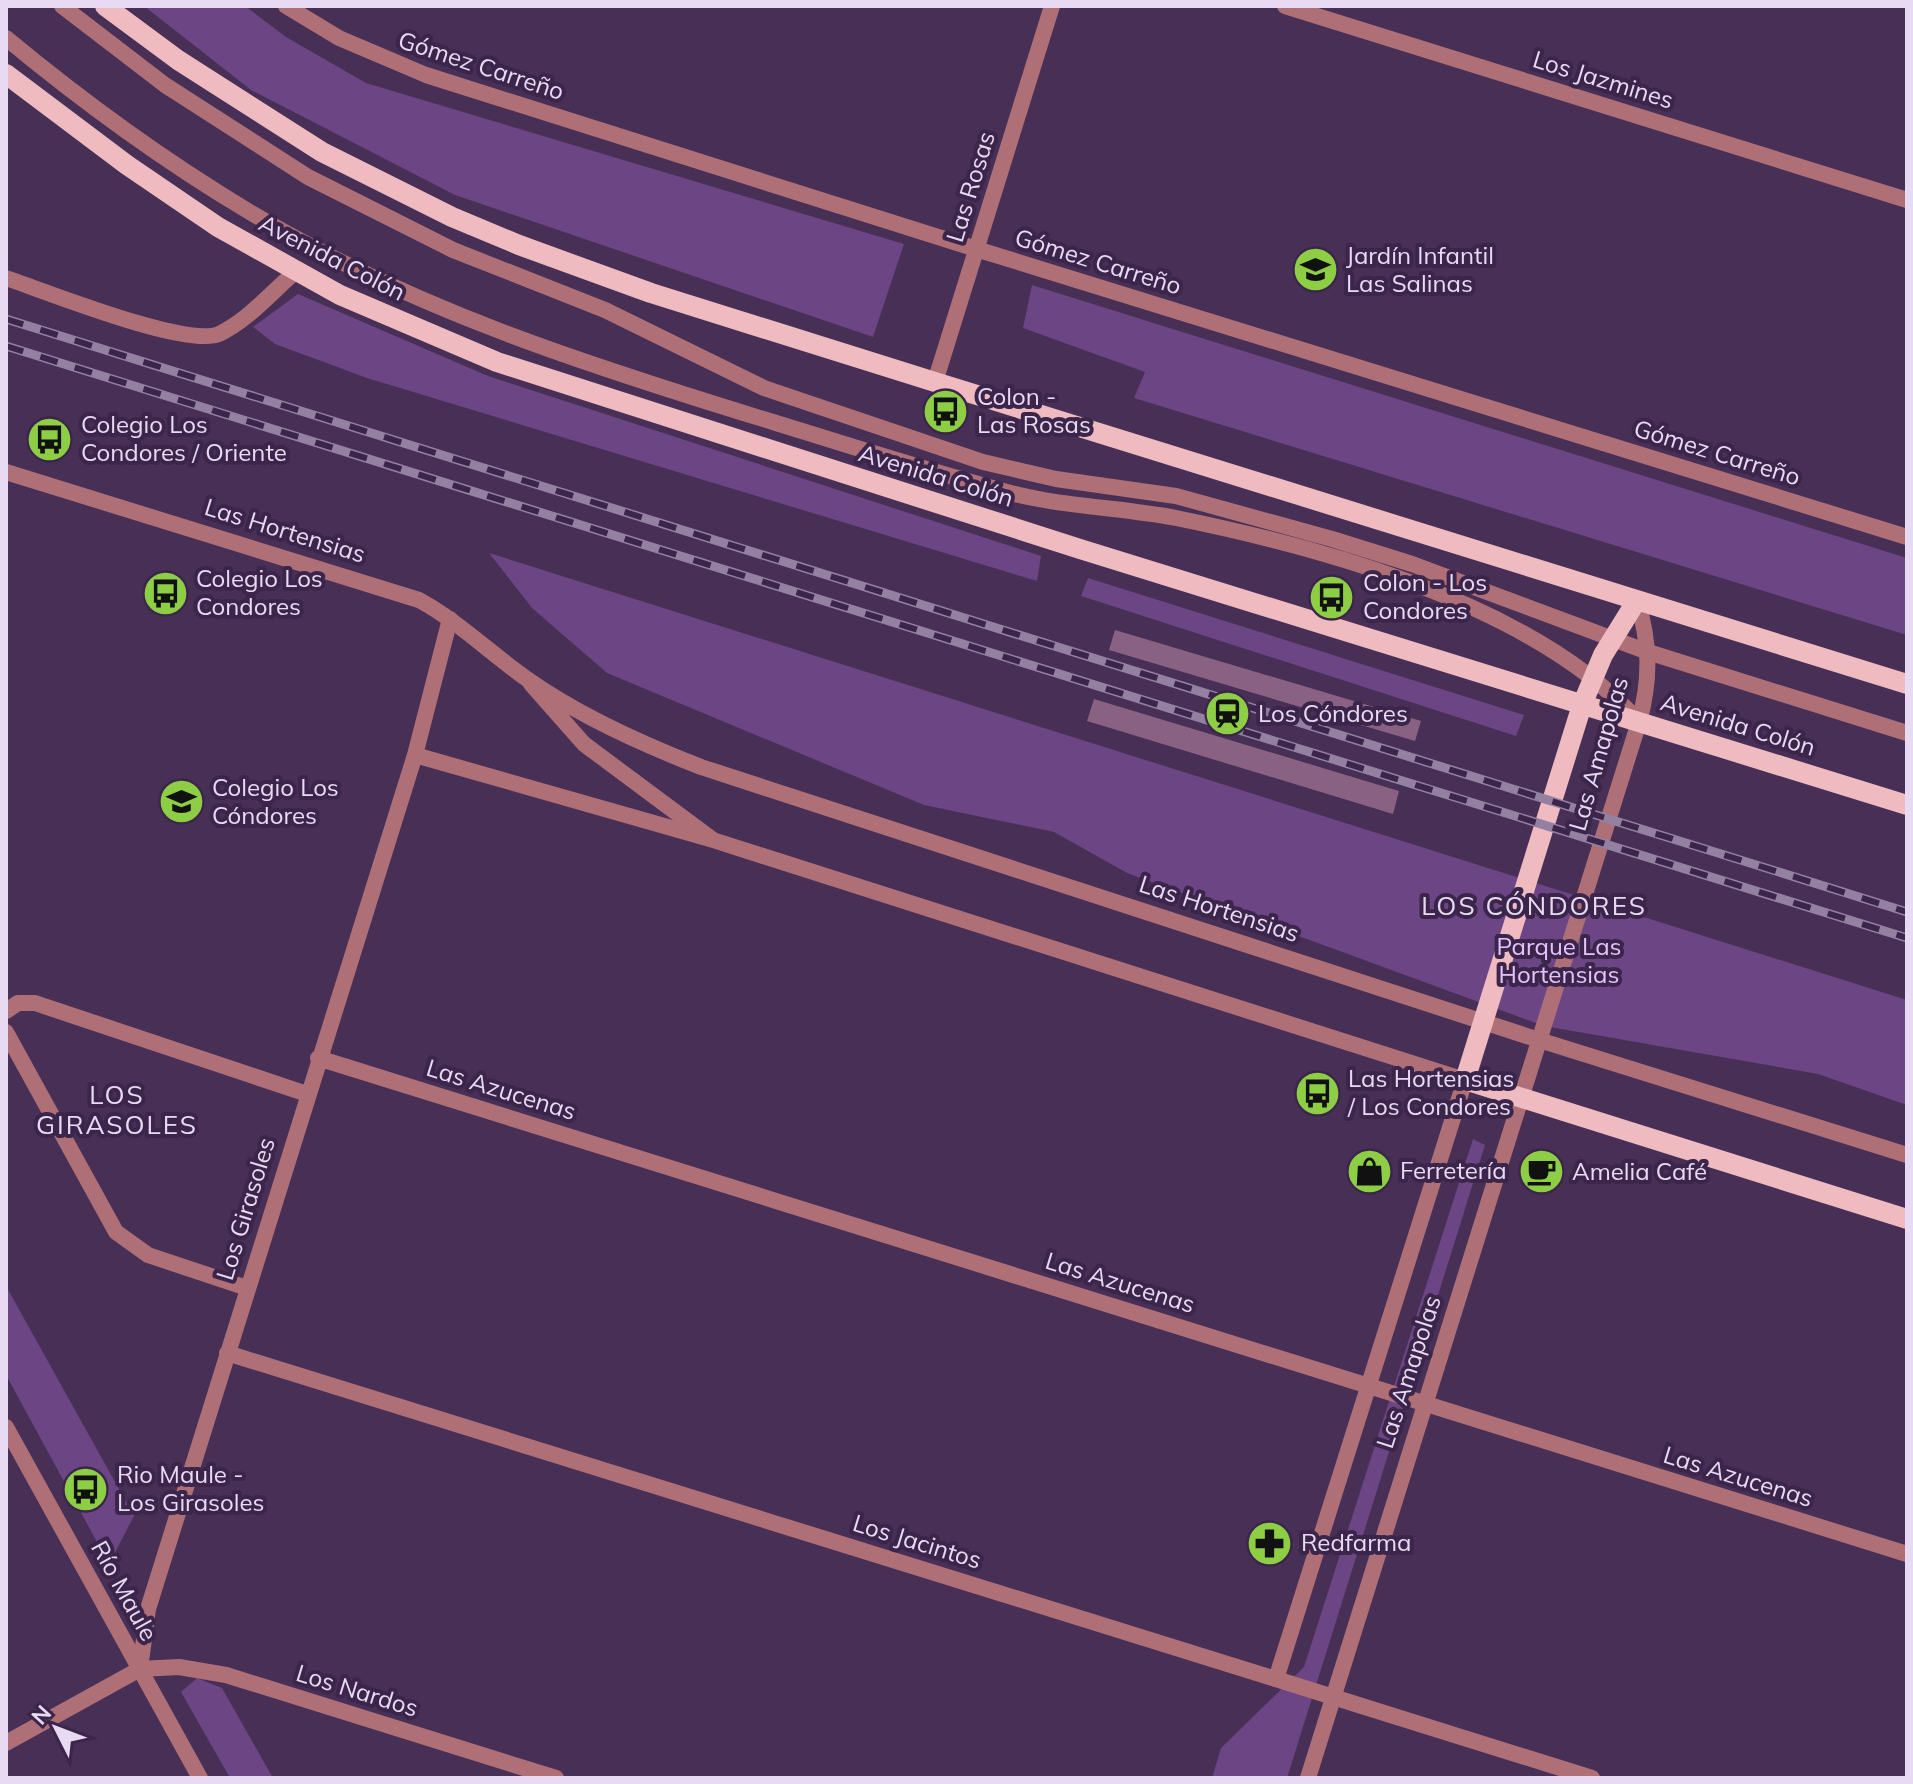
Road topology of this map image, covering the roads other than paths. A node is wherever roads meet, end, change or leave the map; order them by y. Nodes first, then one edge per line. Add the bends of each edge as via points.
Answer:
1 (62, 6) edge
2 (105, 6) edge
3 (286, 6) edge
4 (1052, 6) edge
5 (1285, 6) edge
6 (6, 38) edge
7 (6, 74) edge
8 (1907, 200) edge
9 (976, 249) junction
10 (295, 272) junction
11 (6, 278) edge
12 (935, 382) junction
13 (6, 472) edge
14 (1907, 537) edge
15 (1637, 600) junction
16 (450, 619) junction
17 (1613, 638) junction
18 (1648, 652) junction
19 (1593, 677) junction
20 (528, 680) junction
21 (1907, 684) edge
22 (1582, 705) junction
23 (1639, 722) junction
24 (1907, 733) edge
25 (415, 755) junction
26 (1907, 805) edge
27 (713, 840) junction
28 (8, 1009) edge
29 (1484, 1021) junction
30 (6, 1032) edge
31 (1539, 1040) junction
32 (318, 1058) junction
33 (1465, 1080) junction
34 (307, 1094) junction
35 (1522, 1098) junction
36 (1907, 1155) edge
37 (1907, 1219) edge
38 (247, 1288) junction
39 (227, 1353) junction
40 (1368, 1385) junction
41 (1426, 1404) junction
42 (6, 1427) edge
43 (1907, 1554) edge
44 (140, 1669) junction
45 (1276, 1679) junction
46 (1333, 1697) junction
47 (6, 1743) edge
48 (200, 1778) edge
49 (556, 1778) edge
50 (1308, 1778) edge
51 (1592, 1778) edge

1 - 17 street via 165,85 308,177 453,250 605,310 764,388 1018,471 1176,496 1273,521 1412,564
2 - 12 main road via 259,115 452,217 651,293
3 - 9 street, Gómez Carreño via 339,38 426,75
4 - 9 street, Las Rosas
5 - 8 street, Los Jazmines
6 - 19 street via 125,130 250,213 365,273 514,337 690,397 1008,493 1187,520 1399,579 1503,621
7 - 10 main road, Avenida Colón via 127,165
9 - 12 street, Las Rosas
9 - 14 street, Gómez Carreño
10 - 11 street via 235,324 206,337 169,332
10 - 22 main road, Avenida Colón via 441,340 570,388
12 - 15 main road
13 - 16 street, Las Hortensias via 403,594
15 - 17 main road, Las Amapolas
15 - 18 street, Las Amapolas
15 - 21 main road
16 - 20 street, Las Hortensias
16 - 25 street, Los Girasoles
17 - 18 street
17 - 19 main road, Las Amapolas
18 - 23 street, Las Amapolas via 1647,696
18 - 24 street
19 - 22 main road, Las Amapolas
19 - 23 street
20 - 27 street, Las Hortensias via 584,744
20 - 29 street, Las Hortensias via 628,736 701,767
22 - 23 main road, Avenida Colón
22 - 29 main road, Las Amapolas
23 - 26 main road, Avenida Colón
23 - 31 street, Las Amapolas
25 - 27 street, Las Hortensias
25 - 32 street, Los Girasoles
27 - 33 street, Las Hortensias
28 - 34 street via 35,1003
29 - 31 street, Las Hortensias
29 - 33 main road, Las Amapolas
30 - 38 street via 116,1232 148,1255
31 - 35 street, Las Amapolas
31 - 36 street, Las Hortensias
32 - 34 street, Los Girasoles
32 - 40 street, Las Azucenas
33 - 35 main road, Las Hortensias
33 - 40 street, Las Amapolas
34 - 38 street, Los Girasoles
35 - 37 main road, Las Hortensias
35 - 41 street, Las Amapolas
38 - 39 street, Los Girasoles
39 - 44 street, Los Girasoles via 148,1609
39 - 45 street, Los Jacintos
40 - 41 street, Las Azucenas
40 - 45 street, Las Amapolas
41 - 43 street, Las Azucenas
41 - 46 street, Las Amapolas
42 - 44 street, Río Maule
44 - 47 street
44 - 48 street, Río Maule
44 - 49 street, Los Nardos via 202,1669
45 - 46 street, Los Jacintos
46 - 50 street, Las Amapolas
46 - 51 street, Los Jacintos

